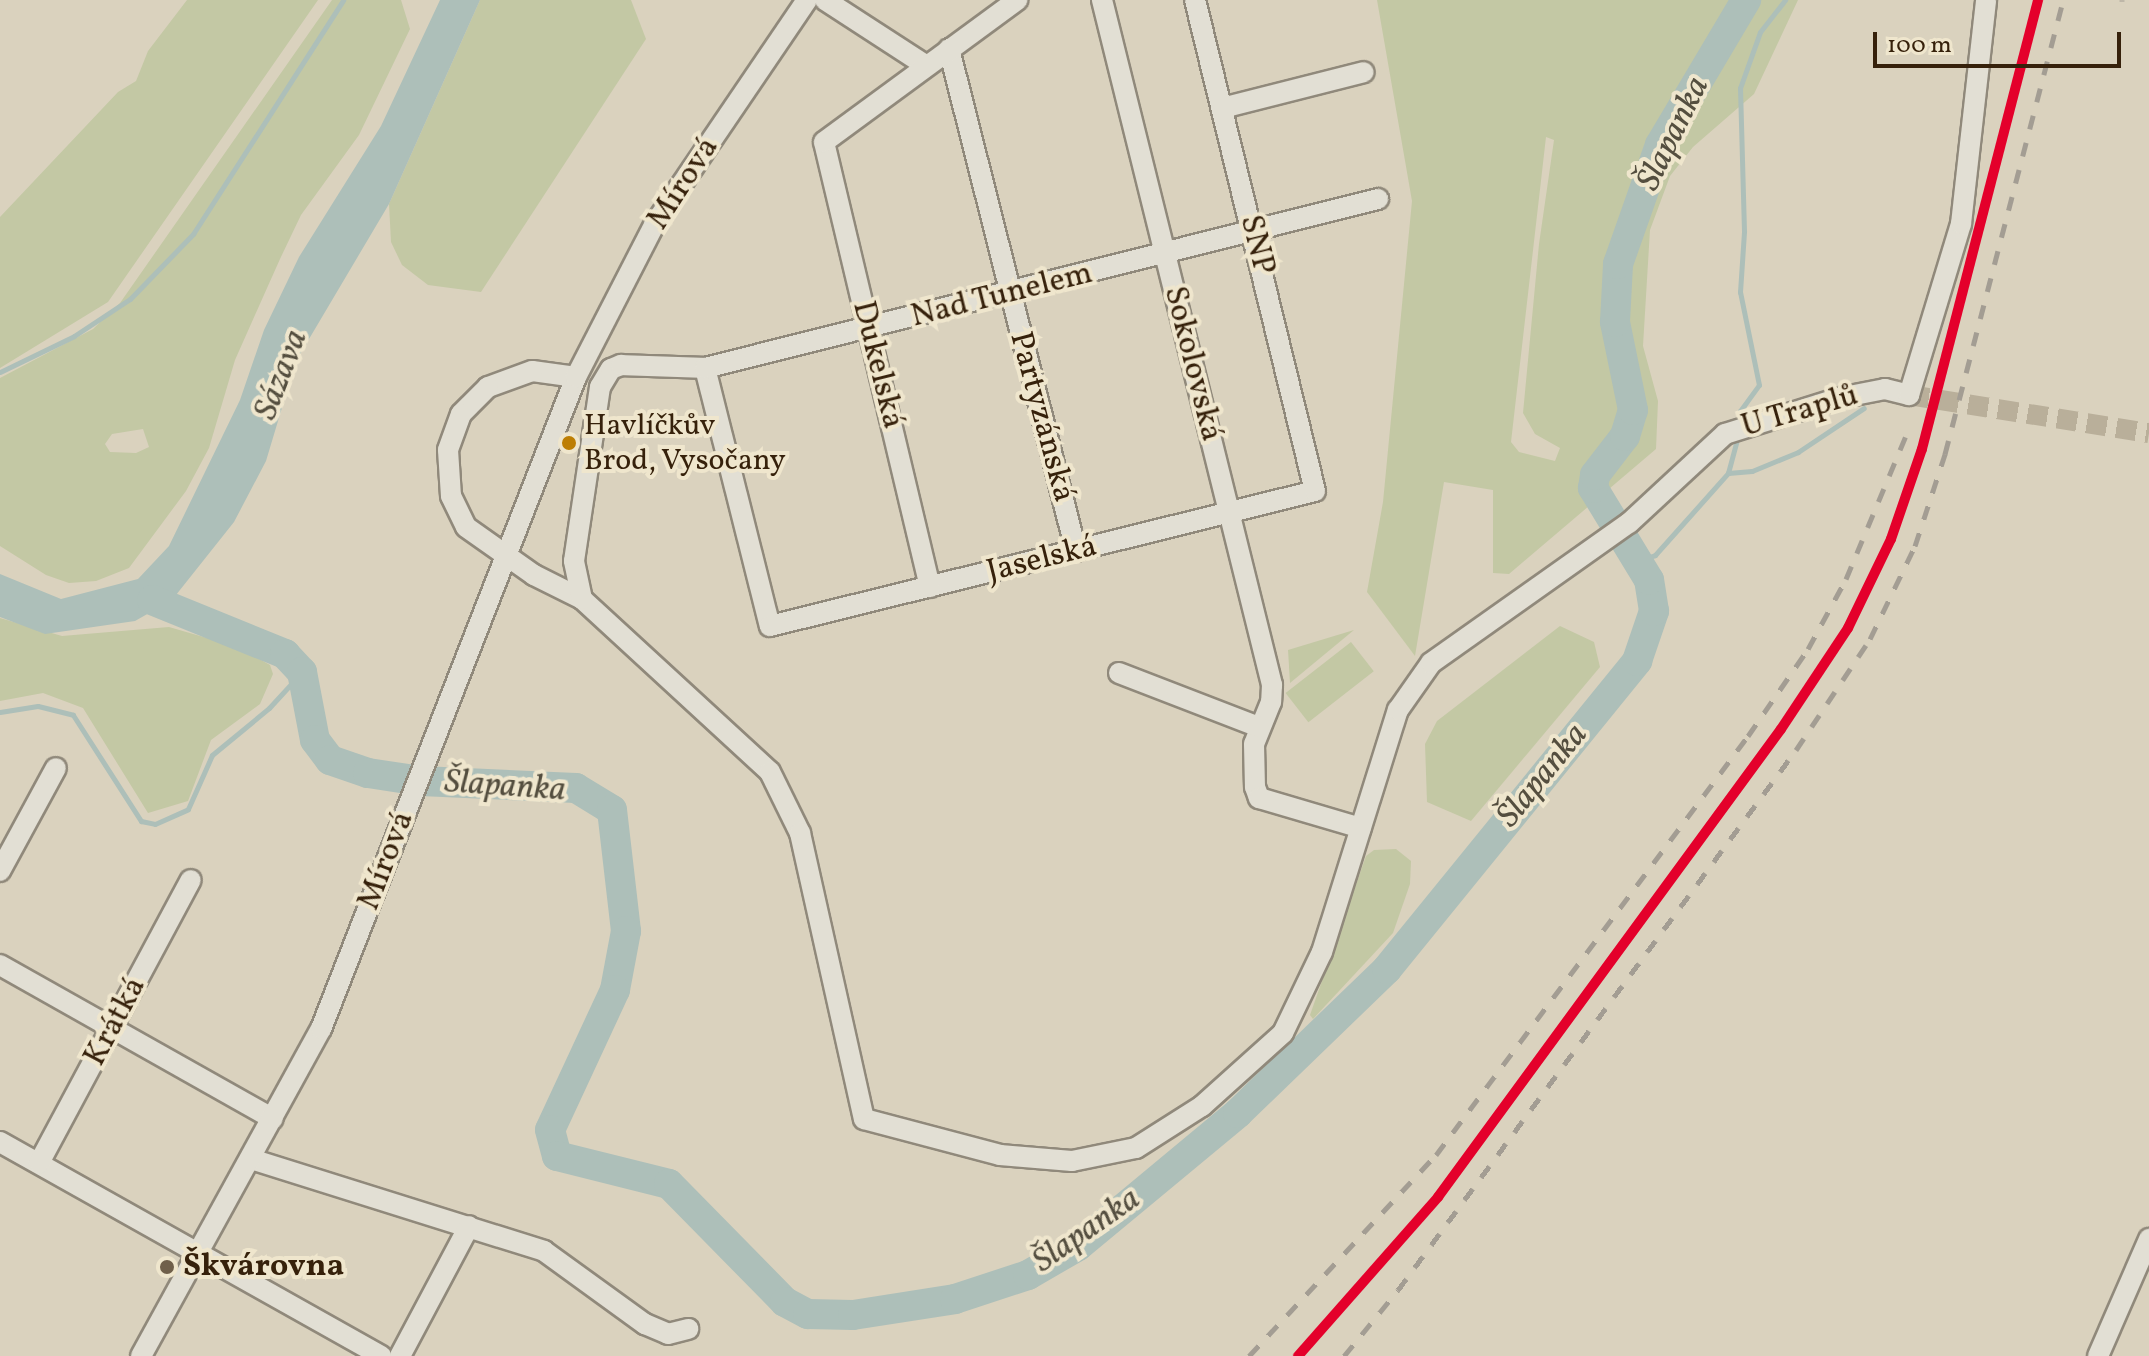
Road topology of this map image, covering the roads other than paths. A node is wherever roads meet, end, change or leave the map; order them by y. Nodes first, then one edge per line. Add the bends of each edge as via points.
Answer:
1 (807, 0) edge
2 (825, 0) edge
3 (1017, 0) edge
4 (1102, 0) edge
5 (1195, 0) edge
6 (1986, 0) edge
7 (949, 49) junction
8 (925, 65) junction
9 (1364, 72) dead end
10 (1222, 108) junction
11 (1378, 199) dead end
12 (1254, 232) junction
13 (1165, 256) junction
14 (1009, 295) junction
15 (867, 329) junction
16 (705, 368) junction
17 (576, 377) junction
18 (1315, 491) joint
19 (1230, 513) junction
20 (1076, 551) junction
21 (504, 555) junction
22 (930, 587) junction
23 (582, 599) junction
24 (1119, 673) dead end
25 (1258, 728) junction
26 (56, 768) dead end
27 (1361, 828) junction
28 (0, 871) edge
29 (191, 880) dead end
30 (0, 965) edge
31 (113, 1029) junction
32 (273, 1119) junction
33 (0, 1142) edge
34 (251, 1159) junction
35 (39, 1163) junction
36 (469, 1226) junction
37 (2149, 1239) edge
38 (198, 1254) junction
39 (688, 1329) dead end
40 (141, 1356) edge
41 (381, 1356) edge
42 (400, 1356) edge
43 (2098, 1356) edge

1 - 17 street, Mírová via 654,225
2 - 8 street
3 - 7 street
4 - 13 street, Sokolovská
5 - 10 street, SNP
6 - 27 street, U Traplů via 1961,224 1909,395 1885,389 1725,434 1629,523 1431,663 1398,710
7 - 8 street
7 - 14 street, Partyzánská
8 - 15 street, Dukelská via 824,142
9 - 10 street
10 - 12 street, SNP
11 - 12 street, Nad Tunelem
12 - 13 street, Nad Tunelem
12 - 18 street, SNP
13 - 14 street, Nad Tunelem
13 - 19 street, Sokolovská
14 - 15 street, Nad Tunelem
14 - 20 street, Partyzánská
15 - 16 street, Nad Tunelem
15 - 22 street, Dukelská
16 - 22 street, Jaselská via 770,626
16 - 23 street, Nad Tunelem via 621,365 611,369 600,387 574,561
17 - 21 street, Mírová
17 - 21 street via 532,371 509,376 461,414 448,450 451,496 466,527
18 - 19 street, Jaselská
19 - 20 street, Jaselská
19 - 25 street, Sokolovská via 1272,685 1271,702
20 - 22 street, Jaselská
21 - 23 street
21 - 32 street, Mírová via 321,1029
23 - 27 street, U Traplů via 736,737 780,788 800,833 864,1119 1000,1155 1072,1161 1136,1148 1202,1106 1283,1033 1322,952
24 - 25 street
25 - 27 street, Sokolovská via 1254,744 1259,798
26 - 28 street
29 - 31 street, Krátká
30 - 31 street
31 - 32 street
31 - 35 street, Krátká
32 - 34 street, Mírová
33 - 35 street
34 - 36 street
34 - 38 street, Mírová
35 - 38 street
36 - 39 street via 544,1251 645,1324 668,1334
36 - 42 street
37 - 43 street
38 - 40 street, Mírová
38 - 41 street

